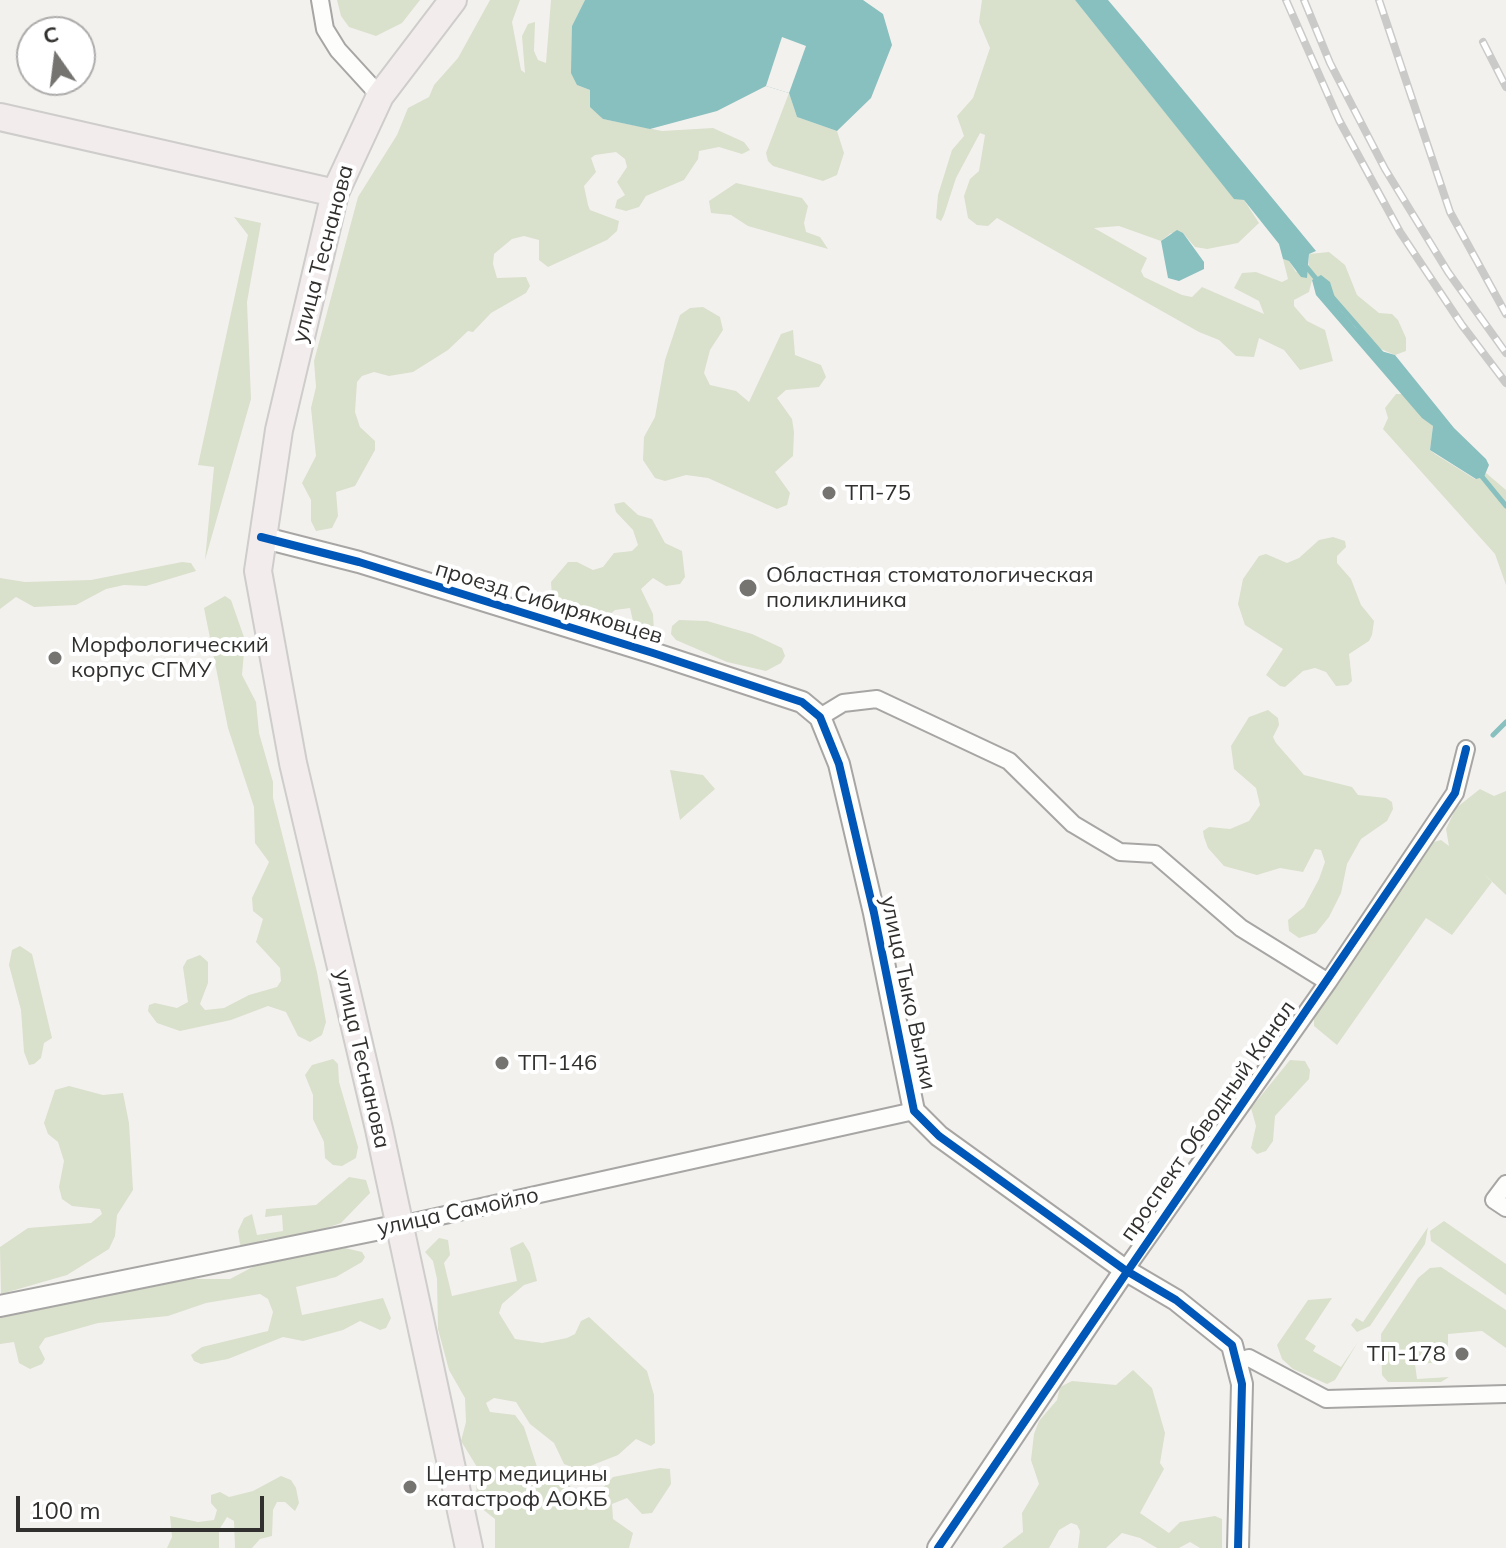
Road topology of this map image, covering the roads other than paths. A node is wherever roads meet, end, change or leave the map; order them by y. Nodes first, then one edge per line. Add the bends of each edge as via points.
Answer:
1 (320, 0) edge
2 (453, 0) edge
3 (380, 96) junction
4 (0, 117) edge
5 (335, 193) junction
6 (261, 537) junction
7 (820, 717) junction
8 (1466, 749) dead end
9 (1328, 982) junction
10 (914, 1111) junction
11 (1506, 1184) edge
12 (1500, 1204) edge
13 (400, 1225) junction
14 (1125, 1270) junction
15 (0, 1306) edge
16 (1239, 1361) junction
17 (1506, 1394) edge
18 (469, 1548) edge
19 (938, 1548) edge
20 (1238, 1548) edge

1 - 3 street via 325,29 338,50
2 - 3 main road, улица Теснанова
3 - 5 main road, улица Теснанова
4 - 5 main road
5 - 6 main road, улица Теснанова via 279,430
6 - 7 street, проезд Сибиряковцев via 653,653 802,702
6 - 13 main road, улица Теснанова via 258,571 293,763
7 - 9 street via 843,703 877,699 1009,761 1073,824 1120,852 1155,854 1241,928
7 - 10 street, улица Тыко Вылки via 842,779
8 - 9 street, проспект Обводный Канал via 1455,793
9 - 14 street, проспект Обводный Канал
10 - 13 street, улица Самойло
10 - 14 street, улица Тыко Вылки via 939,1136
11 - 12 street
13 - 15 street, улица Самойло
13 - 18 main road, улица Теснанова
14 - 16 street, улица Тыко Вылки via 1214,1328 1232,1345
14 - 19 street, проспект Обводный Канал
16 - 17 street via 1249,1358 1326,1399
16 - 20 street

